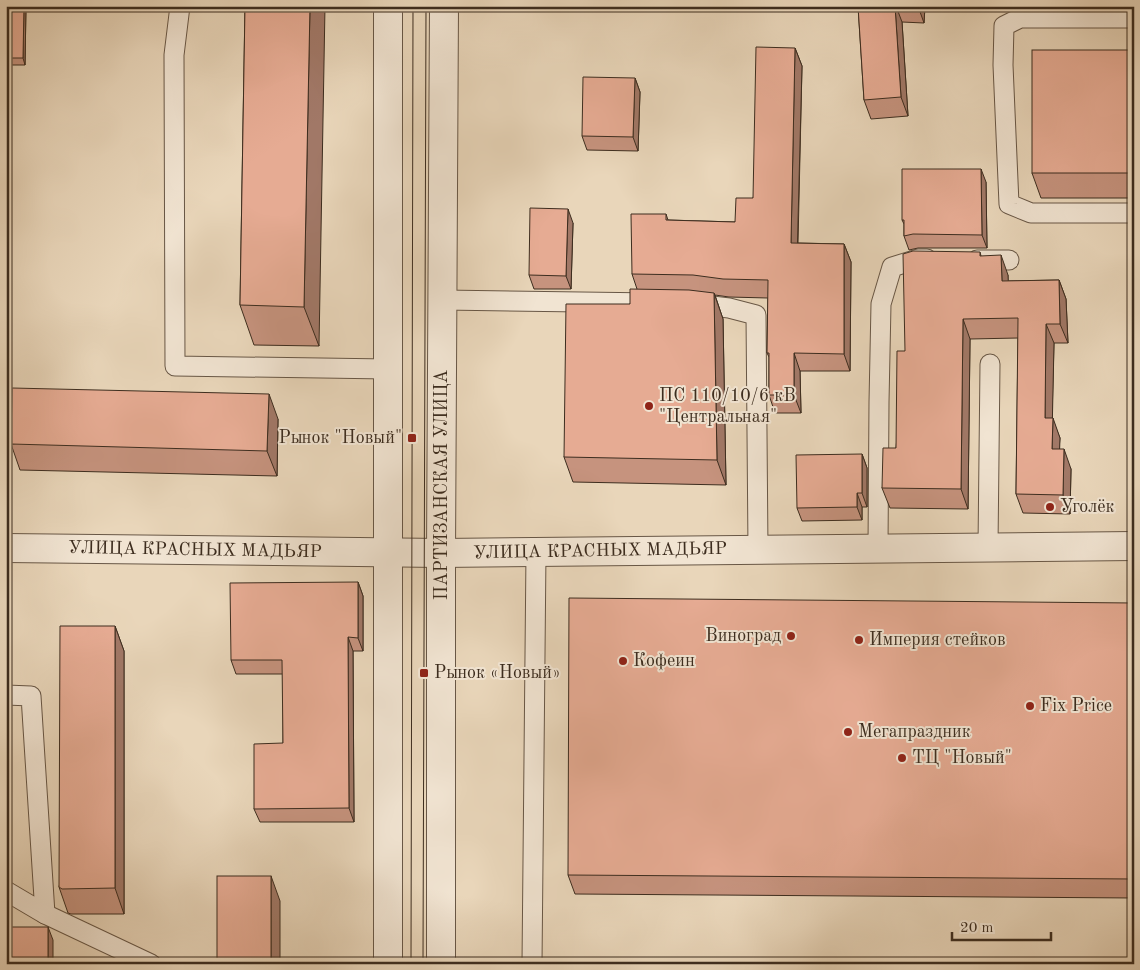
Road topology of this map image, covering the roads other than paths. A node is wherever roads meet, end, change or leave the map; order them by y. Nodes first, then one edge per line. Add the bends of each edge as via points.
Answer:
1 (180, 6) edge
2 (388, 6) edge
3 (444, 6) edge
4 (1128, 14) edge
5 (1134, 213) edge
6 (1009, 260) dead end
7 (442, 300) junction
8 (990, 364) dead end
9 (388, 369) junction
10 (1134, 546) edge
11 (988, 547) junction
12 (6, 548) edge
13 (878, 548) junction
14 (758, 550) junction
15 (536, 552) junction
16 (388, 553) junction
17 (441, 553) junction
18 (6, 695) edge
19 (6, 892) edge
20 (45, 914) junction
21 (151, 964) edge
22 (388, 964) edge
23 (441, 964) edge
24 (532, 964) edge

1 - 9 lane via 174,55 175,366
2 - 9 street
3 - 7 street, ПАРТИЗАНСКАЯ УЛИЦА
4 - 5 lane via 1020,18 1004,26 1003,65 1010,204 1031,213
6 - 13 lane via 918,259 892,267 881,304
7 - 14 lane via 699,304 756,316
7 - 17 street, ПАРТИЗАНСКАЯ УЛИЦА
8 - 11 lane
9 - 16 street
10 - 11 street, УЛИЦА КРАСНЫХ МАДЬЯР
11 - 13 street, УЛИЦА КРАСНЫХ МАДЬЯР
12 - 16 street, УЛИЦА КРАСНЫХ МАДЬЯР
13 - 14 street, УЛИЦА КРАСНЫХ МАДЬЯР
14 - 15 street, УЛИЦА КРАСНЫХ МАДЬЯР
15 - 17 street, УЛИЦА КРАСНЫХ МАДЬЯР
15 - 24 lane
16 - 17 street, УЛИЦА КРАСНЫХ МАДЬЯР
16 - 22 street
17 - 23 street, ПАРТИЗАНСКАЯ УЛИЦА
18 - 20 lane via 31,696
19 - 20 lane
20 - 21 lane

